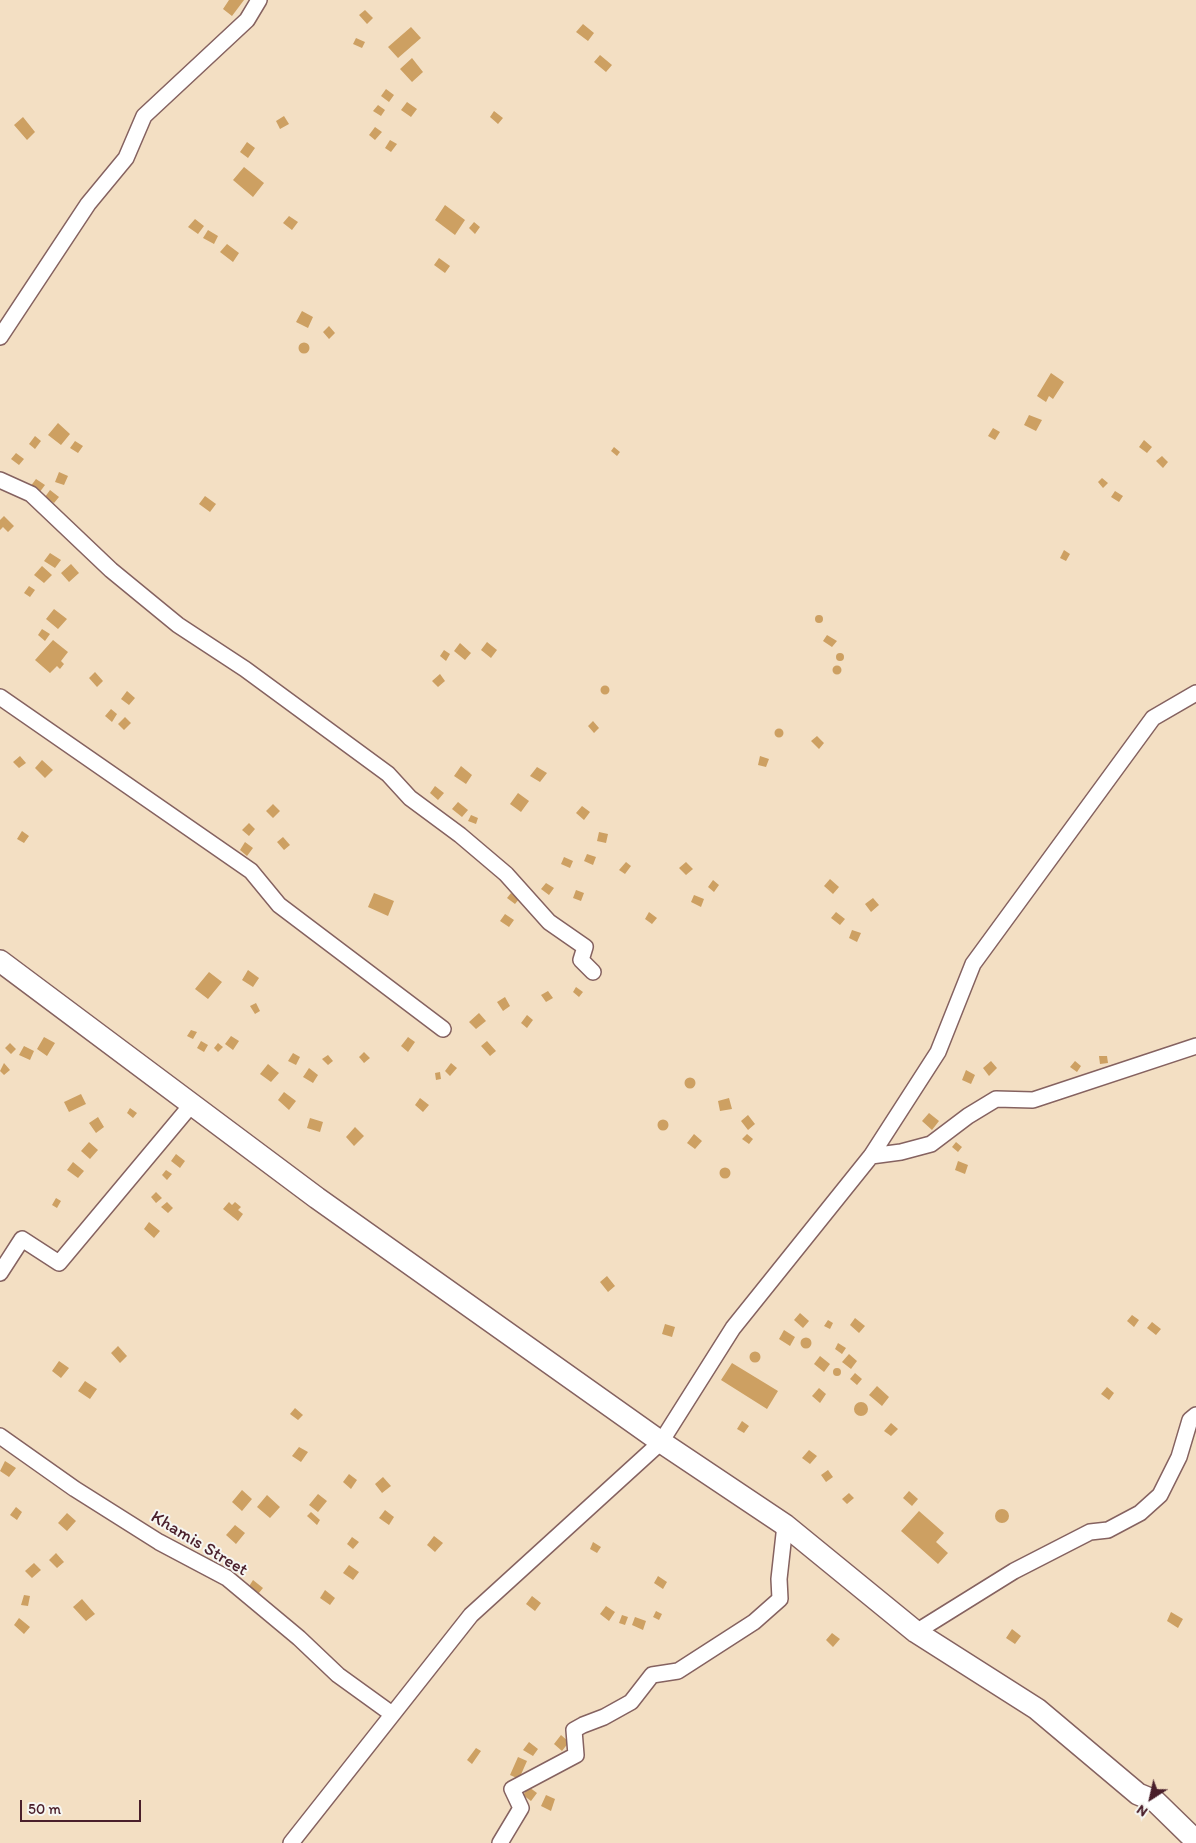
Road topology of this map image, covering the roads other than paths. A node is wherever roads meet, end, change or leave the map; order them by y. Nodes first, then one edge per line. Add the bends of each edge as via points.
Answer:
1 (259, 0) edge
2 (0, 337) edge
3 (0, 480) edge
4 (1196, 692) edge
5 (0, 697) edge
6 (0, 961) edge
7 (592, 972) dead end
8 (443, 1029) dead end
9 (1196, 1046) edge
10 (192, 1104) junction
11 (871, 1156) junction
12 (0, 1273) edge
13 (1196, 1415) edge
14 (0, 1436) edge
15 (662, 1442) junction
16 (785, 1525) junction
17 (916, 1632) junction
18 (392, 1714) junction
19 (1196, 1841) edge
20 (291, 1843) edge
21 (500, 1843) edge

1 - 2 street via 247,20 144,116 126,158 88,204
3 - 7 street via 31,494 111,570 178,625 245,669 388,774 410,798 506,874 549,922 585,947 580,960
4 - 11 street via 1153,718 973,964 938,1052
5 - 8 street via 251,871 279,905
6 - 10 street
9 - 11 street via 1033,1100 996,1100 931,1144
10 - 12 street via 59,1263 22,1239
10 - 15 street via 317,1198
11 - 15 street via 733,1328
13 - 17 street via 1190,1420 1179,1457 1160,1495 1140,1513 1108,1530 1090,1532 1014,1571
14 - 18 street, Khamis Street via 159,1542 227,1578 300,1638 338,1675
15 - 16 street
15 - 18 street via 471,1615
16 - 17 street
16 - 21 street via 780,1599 754,1622 678,1671 652,1675 631,1702 574,1730 576,1755 512,1790 521,1808
17 - 19 street via 1037,1709 1138,1794 1155,1801
18 - 20 street

